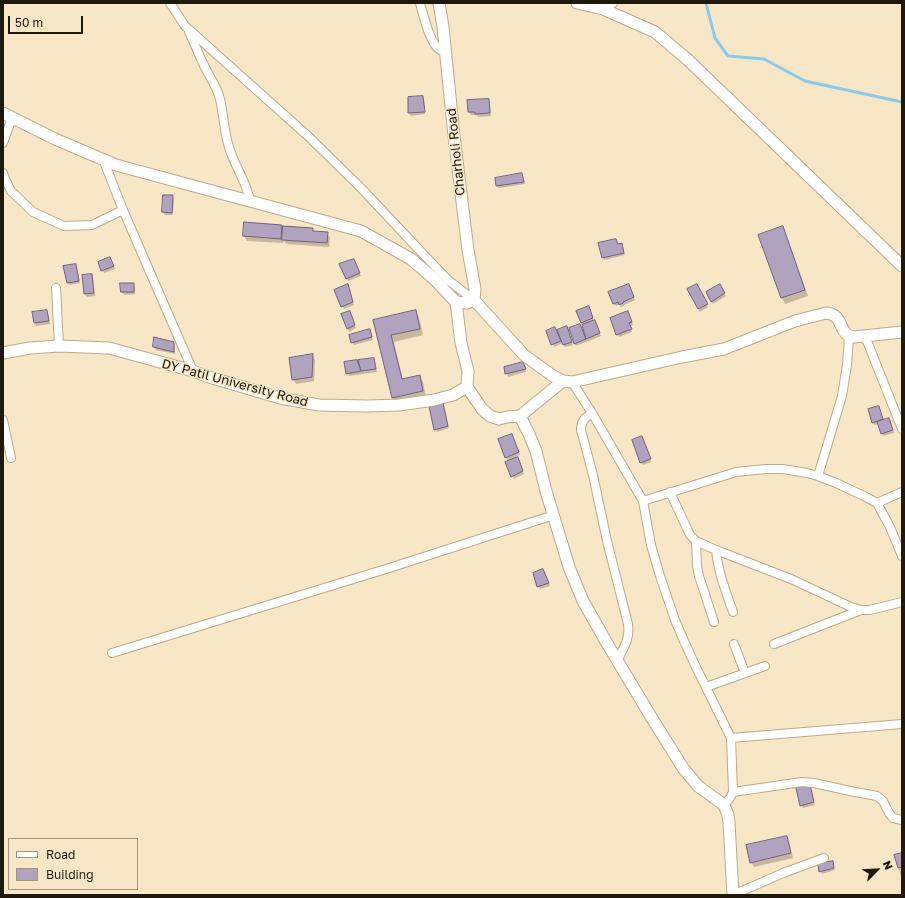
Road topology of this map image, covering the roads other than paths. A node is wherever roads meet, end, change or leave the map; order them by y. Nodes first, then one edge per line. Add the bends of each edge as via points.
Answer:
1 (170, 3) edge
2 (420, 3) edge
3 (439, 3) edge
4 (577, 3) edge
5 (614, 3) edge
6 (603, 9) junction
7 (185, 26) junction
8 (446, 52) junction
9 (7, 115) edge
10 (3, 143) edge
11 (103, 159) junction
12 (3, 173) edge
13 (250, 201) junction
14 (123, 210) junction
15 (902, 266) edge
16 (56, 288) dead end
17 (474, 300) junction
18 (456, 302) junction
19 (902, 332) edge
20 (849, 336) junction
21 (865, 336) junction
22 (58, 346) junction
23 (3, 353) edge
24 (193, 371) junction
25 (568, 382) junction
26 (467, 387) junction
27 (592, 413) junction
28 (520, 416) junction
29 (3, 420) edge
30 (902, 429) edge
31 (11, 458) dead end
32 (818, 476) junction
33 (670, 492) junction
34 (902, 492) edge
35 (643, 501) junction
36 (877, 503) junction
37 (554, 515) junction
38 (696, 541) junction
39 (716, 550) junction
40 (902, 556) edge
41 (902, 602) edge
42 (861, 610) junction
43 (733, 612) dead end
44 (714, 622) dead end
45 (734, 644) dead end
46 (774, 644) dead end
47 (112, 653) dead end
48 (617, 661) junction
49 (765, 666) dead end
50 (744, 673) junction
51 (706, 687) junction
52 (902, 724) edge
53 (731, 738) junction
54 (733, 792) junction
55 (724, 805) junction
56 (902, 820) edge
57 (824, 858) dead end
58 (733, 895) edge

1 - 7 street
2 - 8 street via 434,43
3 - 8 street, Charholi Road
4 - 6 street
5 - 6 street
6 - 15 street via 655,32 687,59
7 - 13 street via 220,96 230,152 245,182
7 - 17 street via 309,137 448,280
8 - 17 street, Charholi Road via 454,136 475,289
9 - 10 street
9 - 11 street
11 - 13 street via 116,165
11 - 14 street
12 - 14 street via 11,190 33,212 64,226 92,225
13 - 18 street via 361,231 411,259
14 - 24 street
16 - 22 street
17 - 18 street via 466,303
17 - 25 street via 524,355 553,376
18 - 26 street via 461,343 468,371
19 - 21 street
20 - 21 street
20 - 25 street via 835,315 826,313 795,321 724,349
20 - 32 street via 842,396
21 - 30 street
22 - 23 street, DY Patil University Road
22 - 24 street, DY Patil University Road via 109,348
24 - 26 street, DY Patil University Road via 280,398 319,405 399,405 453,395
25 - 27 street
25 - 28 street
26 - 28 street via 490,416 499,419
27 - 35 street
27 - 48 street via 583,419 581,430 629,633
28 - 37 street via 536,451
29 - 31 street
32 - 33 street via 783,469 751,470 736,472
32 - 36 street via 836,482
33 - 35 street
33 - 38 street via 690,535
34 - 36 street
35 - 51 street via 660,576 684,641
36 - 40 street
37 - 47 street
37 - 48 street via 569,567 583,601
38 - 39 street
38 - 44 street via 699,576
39 - 42 street
39 - 43 street via 717,563
41 - 42 street
42 - 46 street
45 - 50 street
48 - 55 street via 683,768 698,786
49 - 50 street
50 - 51 street
51 - 53 street
52 - 53 street
53 - 54 street
54 - 55 street
54 - 56 street via 802,782 814,783 877,796 894,818
55 - 58 street via 729,823
57 - 58 street

